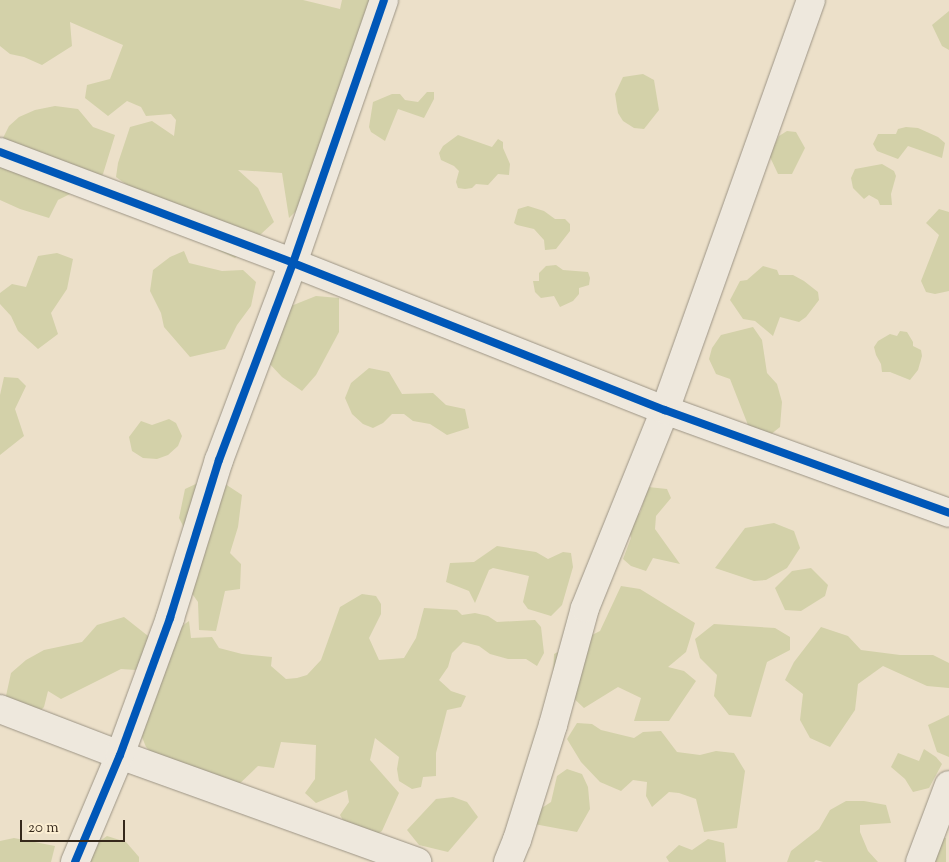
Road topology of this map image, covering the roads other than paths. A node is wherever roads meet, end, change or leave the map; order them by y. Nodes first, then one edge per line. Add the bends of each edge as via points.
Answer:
1 (384, 0) edge
2 (811, 0) edge
3 (0, 152) edge
4 (293, 263) junction
5 (664, 410) junction
6 (949, 513) edge
7 (0, 709) edge
8 (120, 755) junction
9 (949, 785) edge
10 (75, 862) edge
11 (417, 862) edge
12 (508, 862) edge
13 (920, 862) edge

1 - 4 street
2 - 5 street
3 - 4 street
4 - 5 street
4 - 8 street via 219,460 170,618
5 - 6 street
5 - 12 street via 585,608 550,734
7 - 8 street
8 - 10 street
8 - 11 street
9 - 13 street

